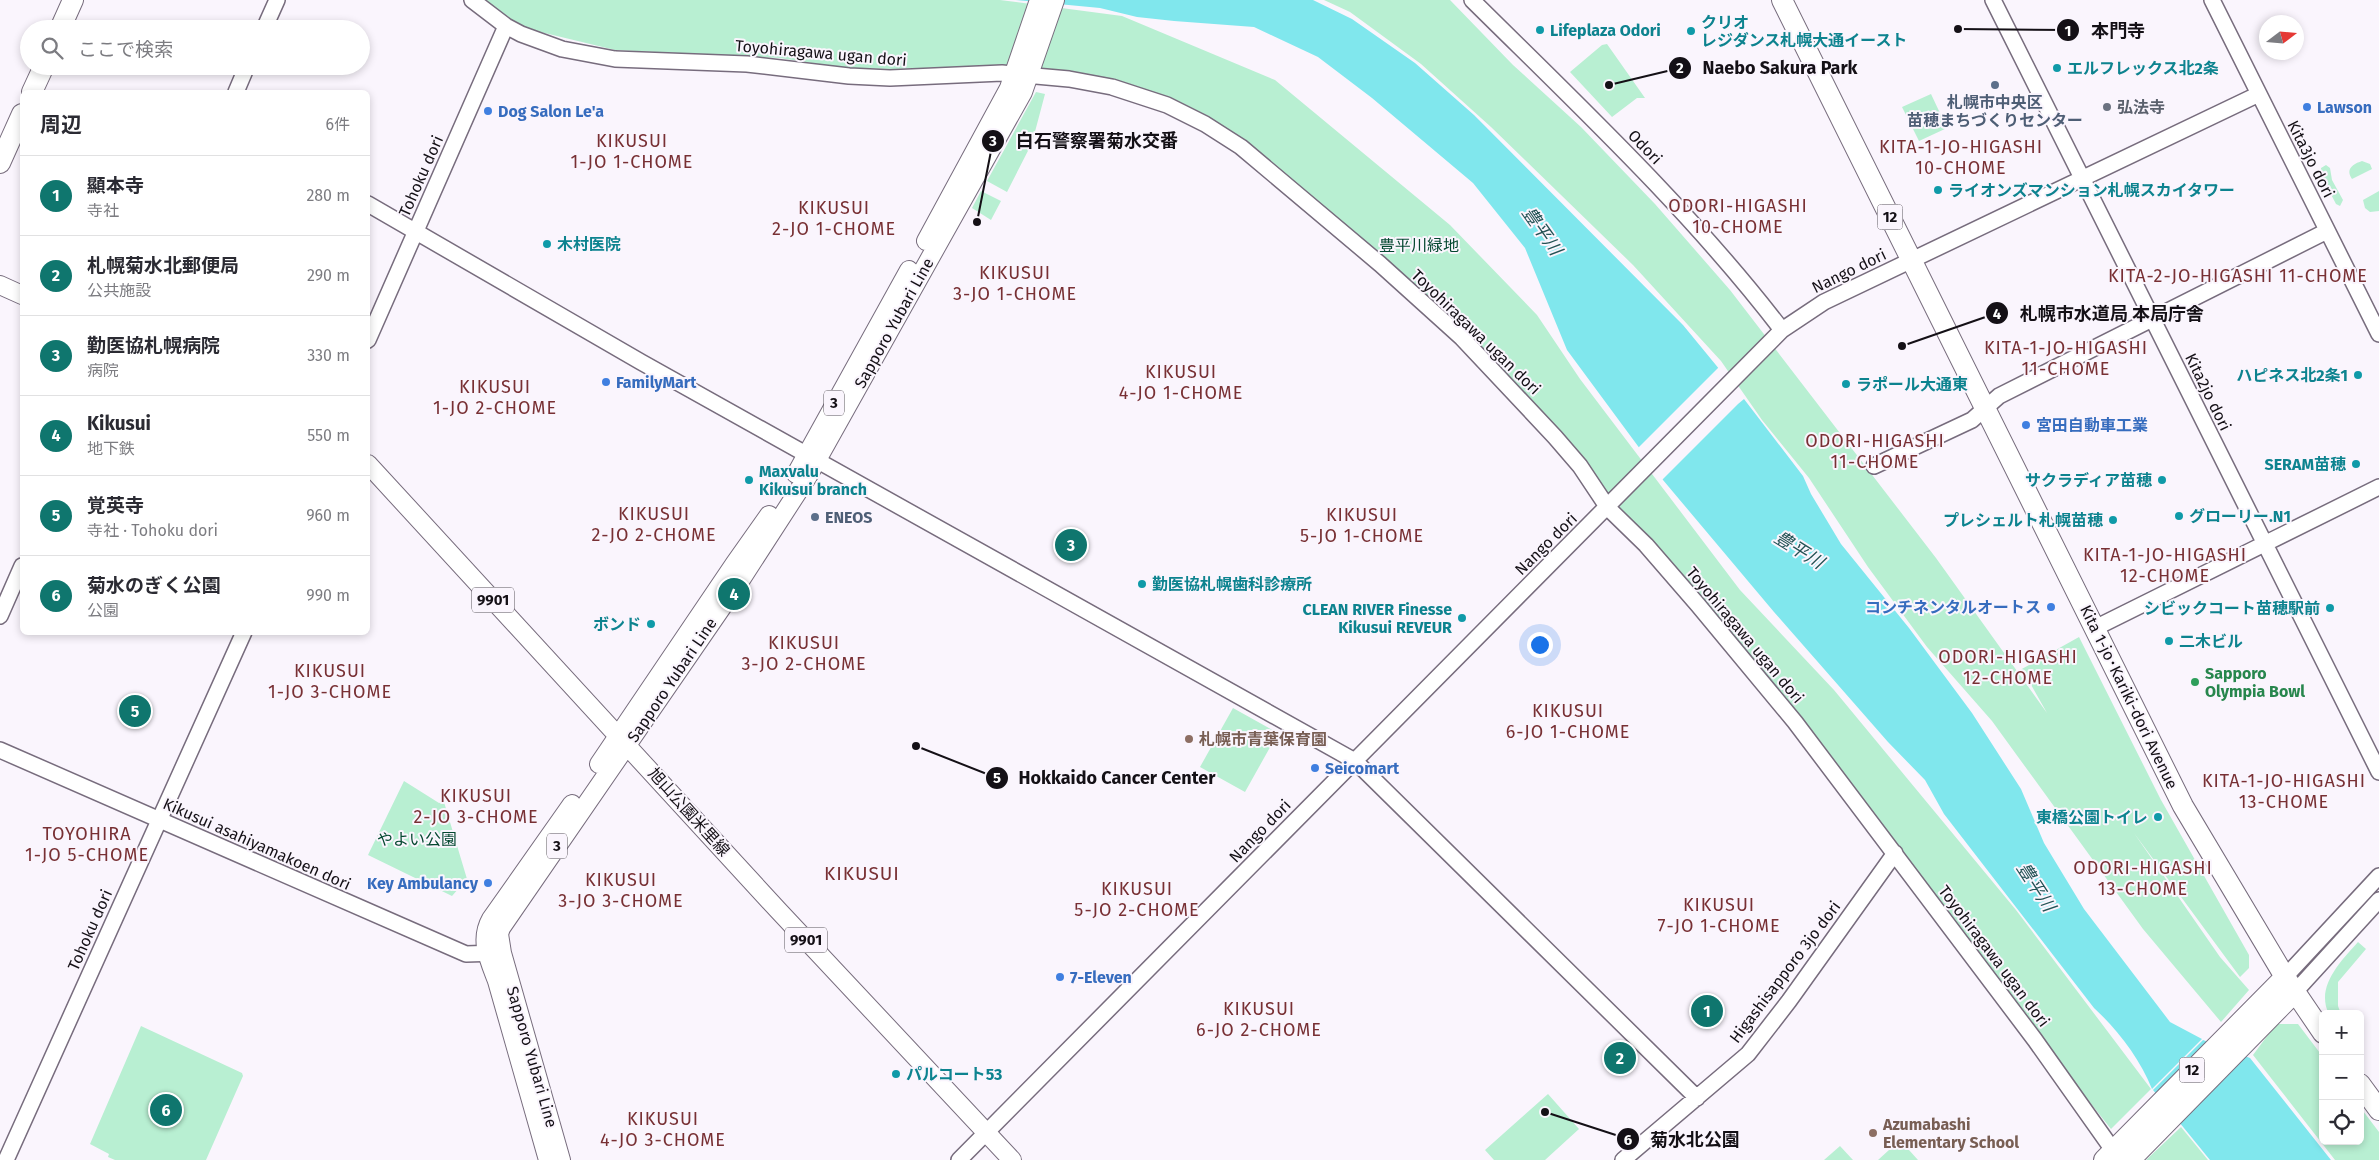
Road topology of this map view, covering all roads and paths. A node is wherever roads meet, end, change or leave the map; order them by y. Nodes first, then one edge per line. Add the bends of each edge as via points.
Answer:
1 (73, 0) edge
2 (277, 0) edge
3 (472, 0) edge
4 (1039, 0) edge
5 (1055, 0) edge
6 (1472, 0) edge
7 (1782, 0) edge
8 (1993, 0) edge
9 (2212, 0) edge
10 (64, 20) edge
11 (268, 20) edge
12 (506, 26) junction
13 (1028, 56) junction
14 (40, 75) edge
15 (243, 75) edge
16 (1022, 75) junction
17 (33, 90) edge
18 (237, 90) edge
19 (2259, 94) junction
20 (20, 119) edge
21 (0, 164) edge
22 (2082, 179) junction
23 (370, 205) edge
24 (2327, 231) junction
25 (416, 232) junction
26 (1912, 260) junction
27 (0, 285) edge
28 (20, 294) edge
29 (2152, 319) junction
30 (1782, 330) junction
31 (2379, 334) edge
32 (370, 336) edge
33 (1985, 408) junction
34 (812, 457) junction
35 (370, 466) edge
36 (1874, 466) dead end
37 (2379, 487) edge
38 (1612, 504) junction
39 (2264, 544) junction
40 (20, 571) edge
41 (0, 616) edge
42 (2095, 628) junction
43 (243, 635) edge
44 (623, 740) junction
45 (0, 750) edge
46 (1355, 761) junction
47 (2379, 772) edge
48 (158, 820) junction
49 (1895, 853) junction
50 (2379, 876) edge
51 (2379, 900) edge
52 (495, 953) junction
53 (2290, 985) junction
54 (2319, 1027) edge
55 (2364, 1089) edge
56 (1697, 1098) junction
57 (2379, 1110) edge
58 (986, 1133) junction
59 (2121, 1154) edge
60 (6, 1160) edge
61 (548, 1160) edge
62 (561, 1160) edge
63 (959, 1160) edge
64 (1012, 1160) edge
65 (1623, 1160) edge

1 - 10 highway
2 - 11 street
3 - 12 street, Toyohiragawa ugan dori
4 - 13 main road, Sapporo Yubari Line / 3
5 - 13 main road, Sapporo Yubari Line / 3
6 - 30 street, Odori via 1662,189 1731,266
7 - 26 highway, Kita 1-jo･Kariki-dori Avenue / 12
8 - 22 street, Kita2jo dori
9 - 19 street, Kita3jo dori
12 - 16 street, Toyohiragawa ugan dori via 562,49 615,59 747,64 890,78
12 - 25 street, Tohoku dori
13 - 16 main road, Sapporo Yubari Line / 3
14 - 17 highway
15 - 18 street
16 - 34 main road, Sapporo Yubari Line / 3 via 1009,88
16 - 38 street, Toyohiragawa ugan dori via 1112,87 1153,100 1205,124 1241,147 1462,338
19 - 22 street, Nango dori
19 - 24 street, Kita3jo dori
20 - 21 highway
22 - 26 street, Nango dori
22 - 29 street, Kita2jo dori
23 - 25 street
24 - 29 street
24 - 31 street, Kita3jo dori
25 - 32 street, Tohoku dori
25 - 34 street
26 - 30 street, Nango dori via 1824,302
26 - 33 highway, Kita 1-jo･Kariki-dori Avenue / 12
27 - 28 main road
29 - 33 street via 1999,396
29 - 39 street, Kita2jo dori
30 - 38 street, Nango dori
33 - 36 street via 1972,420
33 - 42 highway, Kita 1-jo･Kariki-dori Avenue / 12
34 - 44 main road, Sapporo Yubari Line / 3 via 735,563
34 - 46 street
35 - 44 main road, 旭山公園米里線 / 9901
37 - 39 street
38 - 46 street, Nango dori
38 - 49 street, Toyohiragawa ugan dori via 1800,728
39 - 42 street
39 - 47 street, Kita2jo dori
40 - 41 street
42 - 53 highway, Kita 1-jo･Kariki-dori Avenue / 12 via 2182,806
43 - 48 street, Tohoku dori
44 - 52 main road, Sapporo Yubari Line / 3 via 491,919 485,938
44 - 58 main road, 旭山公園米里線 / 9901
45 - 48 street, Kikusui asahiyamakoen dori
46 - 56 street
46 - 58 street, Nango dori
48 - 52 street, Kikusui asahiyamakoen dori via 466,954
48 - 60 street, Tohoku dori
49 - 56 street, Higashisapporo 3jo dori via 1748,1054
49 - 59 street, Toyohiragawa ugan dori
50 - 53 street
51 - 53 street
52 - 61 main road, Sapporo Yubari Line / 3 via 497,981
52 - 62 main road, Sapporo Yubari Line / 3
53 - 54 highway, Kita 1-jo･Kariki-dori Avenue
53 - 59 highway, 12
55 - 57 highway
56 - 65 street, Higashisapporo 3jo dori
58 - 63 street, Nango dori
58 - 64 main road, 旭山公園米里線 / 9901

